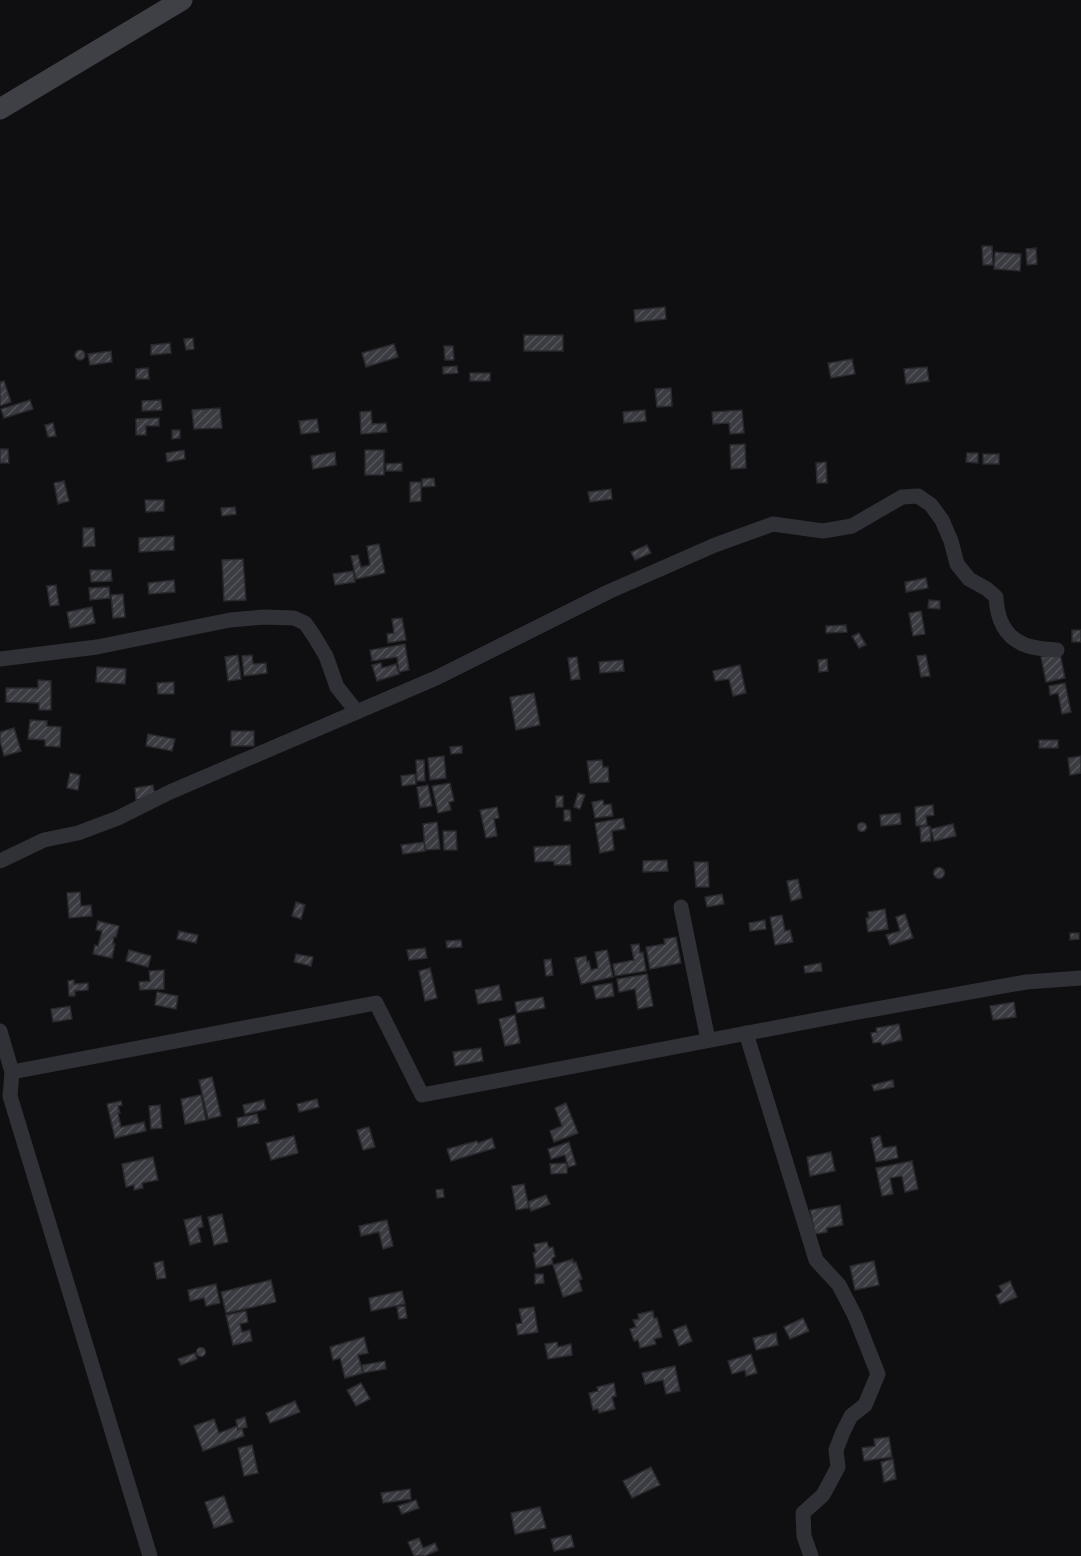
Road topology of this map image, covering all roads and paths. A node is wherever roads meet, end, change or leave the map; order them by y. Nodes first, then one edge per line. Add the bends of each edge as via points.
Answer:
1 (182, 0) edge
2 (0, 109) edge
3 (1057, 650) dead end
4 (0, 659) edge
5 (357, 712) junction
6 (0, 861) edge
7 (681, 907) dead end
8 (1081, 978) edge
9 (0, 1031) edge
10 (746, 1033) junction
11 (708, 1040) junction
12 (12, 1072) junction
13 (5, 1100) edge
14 (150, 1556) edge
15 (811, 1556) edge

1 - 2 main road
3 - 5 street via 1024,645 1006,632 996,611 996,597 969,579 957,564 942,520 931,505 918,496 902,497 852,526 824,531 773,524 715,545
4 - 5 street via 97,647 230,620 294,618 305,623 314,636 337,687
5 - 6 street via 118,818 44,840
7 - 11 street
8 - 10 street via 1026,982
9 - 12 street
10 - 11 street
10 - 15 street via 816,1260 839,1285 878,1374 865,1405 851,1416 843,1432 836,1450 838,1467 823,1495 803,1513 804,1536
11 - 12 street via 422,1095 376,1003
12 - 13 street
13 - 14 street

